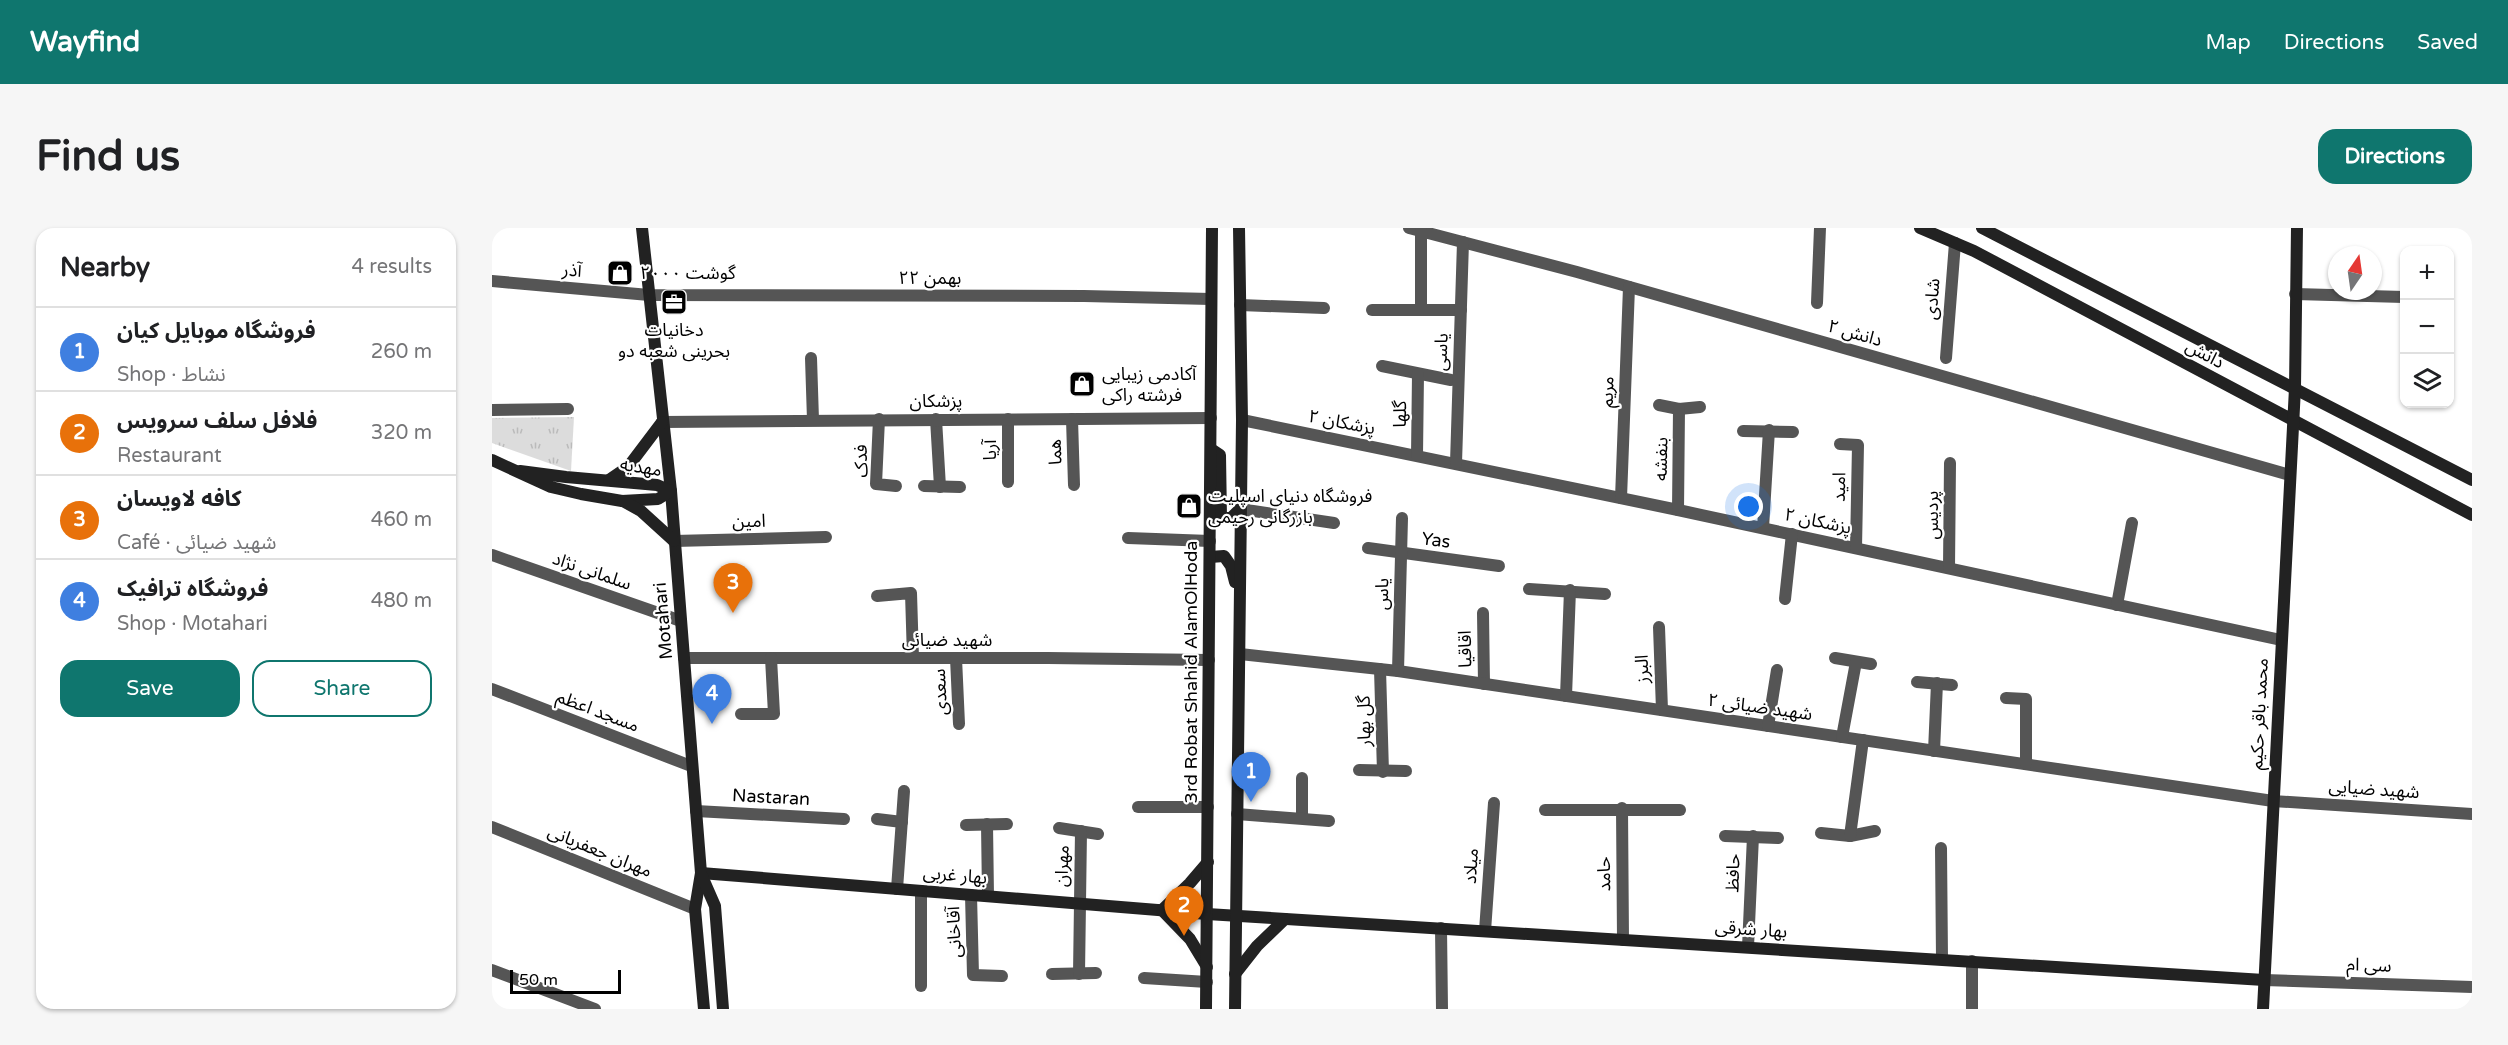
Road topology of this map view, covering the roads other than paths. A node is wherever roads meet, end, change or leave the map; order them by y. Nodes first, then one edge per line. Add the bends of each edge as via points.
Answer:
1 (642, 228) edge
2 (1212, 228) edge
3 (1239, 228) edge
4 (1820, 228) edge
5 (1920, 228) edge
6 (1982, 228) edge
7 (2297, 228) edge
8 (1415, 230) edge
9 (1451, 233) edge
10 (1463, 242) junction
11 (1955, 243) junction
12 (492, 281) edge
13 (1629, 287) junction
14 (2295, 294) junction
15 (649, 295) junction
16 (2400, 297) edge
17 (1211, 299) junction
18 (1817, 303) dead end
19 (1240, 305) junction
20 (1324, 308) dead end
21 (1421, 309) junction
22 (1372, 310) dead end
23 (1461, 310) junction
24 (811, 358) dead end
25 (1946, 358) dead end
26 (1382, 366) dead end
27 (1418, 374) junction
28 (1451, 380) dead end
29 (2295, 388) junction
30 (1659, 405) dead end
31 (1700, 407) dead end
32 (568, 409) dead end
33 (1679, 409) junction
34 (492, 410) edge
35 (1072, 418) junction
36 (1211, 418) junction
37 (879, 419) junction
38 (936, 419) junction
39 (1008, 419) junction
40 (813, 420) junction
41 (1242, 420) junction
42 (2293, 420) junction
43 (662, 422) junction
44 (1769, 430) junction
45 (1743, 431) dead end
46 (1793, 432) dead end
47 (1840, 444) dead end
48 (1210, 448) junction
49 (1417, 455) junction
50 (497, 462) edge
51 (1456, 463) junction
52 (1950, 463) dead end
53 (520, 471) junction
54 (492, 473) edge
55 (2290, 475) junction
56 (2472, 480) edge
57 (608, 481) junction
58 (1008, 482) dead end
59 (1074, 484) dead end
60 (896, 486) dead end
61 (924, 486) dead end
62 (940, 487) junction
63 (960, 487) dead end
64 (670, 491) junction
65 (1621, 498) junction
66 (622, 501) junction
67 (1240, 509) junction
68 (1678, 510) junction
69 (2472, 514) edge
70 (1402, 518) dead end
71 (1334, 523) dead end
72 (2132, 523) dead end
73 (1763, 528) junction
74 (1792, 534) junction
75 (826, 537) dead end
76 (1128, 538) dead end
77 (674, 541) junction
78 (1210, 541) junction
79 (1368, 548) dead end
80 (1856, 548) junction
81 (1401, 554) junction
82 (492, 555) edge
83 (1210, 557) junction
84 (1499, 566) dead end
85 (1949, 568) junction
86 (1530, 589) dead end
87 (1570, 590) junction
88 (1605, 594) dead end
89 (877, 596) dead end
90 (1239, 598) junction
91 (1785, 599) dead end
92 (2117, 604) junction
93 (1483, 613) dead end
94 (681, 621) junction
95 (1659, 627) dead end
96 (2281, 640) junction
97 (1240, 654) junction
98 (684, 658) junction
99 (771, 658) junction
100 (913, 658) junction
101 (956, 658) junction
102 (1835, 658) dead end
103 (1209, 660) junction
104 (1856, 662) junction
105 (1871, 664) dead end
106 (1380, 669) junction
107 (1777, 670) dead end
108 (1398, 671) junction
109 (1917, 682) dead end
110 (1936, 683) junction
111 (1484, 684) junction
112 (1952, 685) dead end
113 (492, 689) edge
114 (1566, 696) junction
115 (2006, 698) dead end
116 (1662, 710) junction
117 (741, 714) dead end
118 (959, 724) dead end
119 (1768, 726) junction
120 (1842, 737) junction
121 (1863, 740) junction
122 (1934, 751) junction
123 (2026, 764) junction
124 (691, 766) junction
125 (1359, 770) dead end
126 (1406, 771) dead end
127 (1383, 772) junction
128 (1302, 778) dead end
129 (904, 791) dead end
130 (2273, 801) junction
131 (1494, 803) dead end
132 (1138, 807) dead end
133 (1208, 807) junction
134 (1622, 808) junction
135 (1545, 810) dead end
136 (1680, 810) dead end
137 (696, 812) junction
138 (1237, 814) junction
139 (2472, 814) edge
140 (1302, 818) junction
141 (844, 819) dead end
142 (877, 819) dead end
143 (1329, 821) dead end
144 (902, 822) junction
145 (987, 824) junction
146 (1007, 824) dead end
147 (966, 825) dead end
148 (492, 827) edge
149 (1059, 828) dead end
150 (1081, 831) junction
151 (1875, 831) dead end
152 (1821, 833) dead end
153 (1098, 834) dead end
154 (1725, 836) dead end
155 (1753, 836) junction
156 (1850, 836) junction
157 (1778, 838) dead end
158 (1941, 848) dead end
159 (1208, 862) junction
160 (701, 873) junction
161 (897, 889) junction
162 (921, 891) junction
163 (971, 895) junction
164 (988, 896) junction
165 (1079, 903) junction
166 (695, 909) junction
167 (1162, 910) junction
168 (1207, 914) junction
169 (1236, 916) junction
170 (1285, 919) junction
171 (1441, 928) junction
172 (1485, 931) junction
173 (1623, 940) junction
174 (1748, 947) junction
175 (1942, 959) junction
176 (1972, 961) junction
177 (1207, 967) junction
178 (492, 970) edge
179 (1096, 973) dead end
180 (1052, 974) dead end
181 (1235, 974) junction
182 (1079, 975) junction
183 (1002, 976) dead end
184 (1144, 978) dead end
185 (2264, 980) junction
186 (1207, 982) junction
187 (921, 986) dead end
188 (2472, 987) edge
189 (595, 1009) edge
190 (704, 1009) edge
191 (723, 1009) edge
192 (1206, 1009) edge
193 (1235, 1009) edge
194 (1442, 1009) edge
195 (1972, 1009) edge
196 (2263, 1009) edge

1 - 15 main road, Motahari
2 - 17 main road, 3rd Robat Shahid AlamOlHoda
3 - 19 main road
4 - 18 street
5 - 11 main road, دانش
6 - 29 main road, دانش
7 - 14 main road, محمد باقر حکیم
8 - 9 street, دانش ۲
8 - 21 street
9 - 10 street, دانش ۲
10 - 13 street, دانش ۲
10 - 23 street, یاسی
11 - 25 street, شادی
11 - 42 main road, دانش
12 - 15 street, آذر
13 - 55 street, دانش ۲
13 - 65 street, مریم
14 - 16 street
14 - 29 main road, محمد باقر حکیم
15 - 17 street, ۲۲ بهمن
15 - 43 main road, Motahari
17 - 36 main road, 3rd Robat Shahid AlamOlHoda
19 - 20 street
19 - 41 main road
21 - 22 street
21 - 23 street
23 - 51 street, یاسی
24 - 40 street
26 - 27 street
27 - 28 street
27 - 49 street, گلها
29 - 42 main road, محمد باقر حکیم
29 - 56 main road, دانش
30 - 33 street
31 - 33 street
32 - 34 street
33 - 68 street, بنفشه
35 - 36 street, پزشکان
35 - 39 street, پزشکان
35 - 59 street, هما
36 - 48 main road, 3rd Robat Shahid AlamOlHoda
37 - 38 street, پزشکان
37 - 40 street, پزشکان
37 - 60 street, فدک via 876,484
38 - 39 street, پزشکان
38 - 62 street
39 - 58 street, آریا
40 - 43 street, پزشکان
41 - 49 street, پزشکان ۲
41 - 67 main road
42 - 55 main road, محمد باقر حکیم
42 - 69 main road, دانش
43 - 57 main road via 628,467
43 - 64 main road, Motahari
44 - 45 street
44 - 46 street
44 - 73 street
47 - 80 street, امید via 1858,445
48 - 67 main road via 1220,455 1221,518 1231,518
48 - 78 main road, 3rd Robat Shahid AlamOlHoda
49 - 51 street, پزشکان ۲
50 - 53 main road, مهدیه
50 - 54 main road
51 - 65 street, پزشکان ۲
52 - 85 street, پردیس
53 - 57 main road, مهدیه
53 - 66 main road, مهدیه via 550,487
55 - 96 main road, محمد باقر حکیم
57 - 64 main road, مهدیه via 657,484
61 - 62 street
62 - 63 street
64 - 66 main road, مهدیه via 658,499
64 - 77 main road, Motahari
65 - 68 street, پزشکان ۲
66 - 77 main road via 641,511
67 - 71 street
67 - 90 main road
68 - 73 street, پزشکان ۲
70 - 81 street, یاس
72 - 92 street
73 - 74 street, پزشکان ۲
74 - 80 street, پزشکان ۲
74 - 91 street
75 - 77 street, امین
76 - 78 street
77 - 94 main road, Motahari
78 - 83 main road, 3rd Robat Shahid AlamOlHoda
79 - 81 street, Yas
80 - 85 street, پزشکان ۲
81 - 84 street, Yas
81 - 108 street, یاس
82 - 94 street, سلمانی نژاد
83 - 90 main road via 1224,556 1231,566
83 - 103 main road, 3rd Robat Shahid AlamOlHoda
85 - 92 street, پزشکان ۲
86 - 87 street
87 - 88 street
87 - 114 street
89 - 100 street via 911,593
90 - 97 main road
92 - 96 street, پزشکان ۲
93 - 111 street, اقاقیا
94 - 98 main road, Motahari
95 - 116 street, البرز
96 - 130 main road, محمد باقر حکیم
97 - 106 street, شهید ضیائی ۲
97 - 138 main road
98 - 99 street, شهید ضیائی
98 - 124 main road, Motahari
99 - 100 street, شهید ضیائی
99 - 117 street via 774,714
100 - 101 street, شهید ضیائی
101 - 103 street, شهید ضیائی
101 - 118 street, سعدی
102 - 104 street
103 - 133 main road, 3rd Robat Shahid AlamOlHoda
104 - 105 street
104 - 120 street
106 - 108 street, شهید ضیائی ۲
106 - 127 street, گل بهار
107 - 119 street
108 - 111 street, شهید ضیائی ۲
109 - 110 street
110 - 112 street
110 - 122 street
111 - 114 street, شهید ضیائی ۲
113 - 124 street, مسجد اعظم
114 - 116 street, شهید ضیائی ۲
115 - 123 street via 2026,699
116 - 119 street, شهید ضیائی ۲
119 - 120 street, شهید ضیائی ۲
120 - 121 street, شهید ضیائی ۲
121 - 122 street, شهید ضیائی ۲
121 - 156 street
122 - 123 street, شهید ضیائی ۲
123 - 130 street, شهید ضیائی ۲
124 - 137 main road, Motahari
125 - 127 street
126 - 127 street
128 - 140 street
129 - 144 street
130 - 139 street, شهید ضیایی
130 - 185 main road, محمد باقر حکیم
131 - 172 street, میلاد
132 - 133 street
133 - 159 main road, 3rd Robat Shahid AlamOlHoda
134 - 135 street
134 - 136 street
134 - 173 street, حامد
137 - 141 street, Nastaran
137 - 160 main road, Motahari
138 - 140 street
138 - 169 main road
140 - 143 street
142 - 144 street
144 - 161 street
145 - 146 street
145 - 147 street
145 - 164 street
148 - 166 street, مهران جعفریانی
149 - 150 street
150 - 153 street
150 - 165 street, مهران
151 - 156 street
152 - 156 street
154 - 155 street
155 - 157 street
155 - 174 street, حافظ
158 - 175 street
159 - 167 main road
159 - 168 main road, 3rd Robat Shahid AlamOlHoda
160 - 161 main road, بهار غربی
160 - 166 main road
160 - 191 main road, Motahari via 715,906
161 - 162 main road, بهار غربی
162 - 163 main road, بهار غربی
162 - 187 street
163 - 164 main road, بهار غربی
163 - 183 street, آقاخانی via 973,975
164 - 165 main road, بهار غربی
165 - 167 main road, بهار غربی
165 - 182 street, مهران
166 - 190 main road
167 - 168 main road, بهار غربی
167 - 177 main road via 1190,939
168 - 169 main road, بهار غربی
168 - 177 main road, 3rd Robat Shahid AlamOlHoda
169 - 170 main road, بهار شرقی
169 - 181 main road
170 - 171 main road, بهار شرقی
170 - 181 main road
171 - 172 main road, بهار شرقی
171 - 194 street
172 - 173 main road, بهار شرقی
173 - 174 main road, بهار شرقی
174 - 175 main road, بهار شرقی
175 - 176 main road, بهار شرقی
176 - 185 main road, بهار شرقی
176 - 195 street
177 - 186 main road, 3rd Robat Shahid AlamOlHoda
178 - 189 street
179 - 182 street
180 - 182 street
181 - 193 main road
184 - 186 street
185 - 188 street, سی ام
185 - 196 main road, محمد باقر حکیم
186 - 192 main road, 3rd Robat Shahid AlamOlHoda

